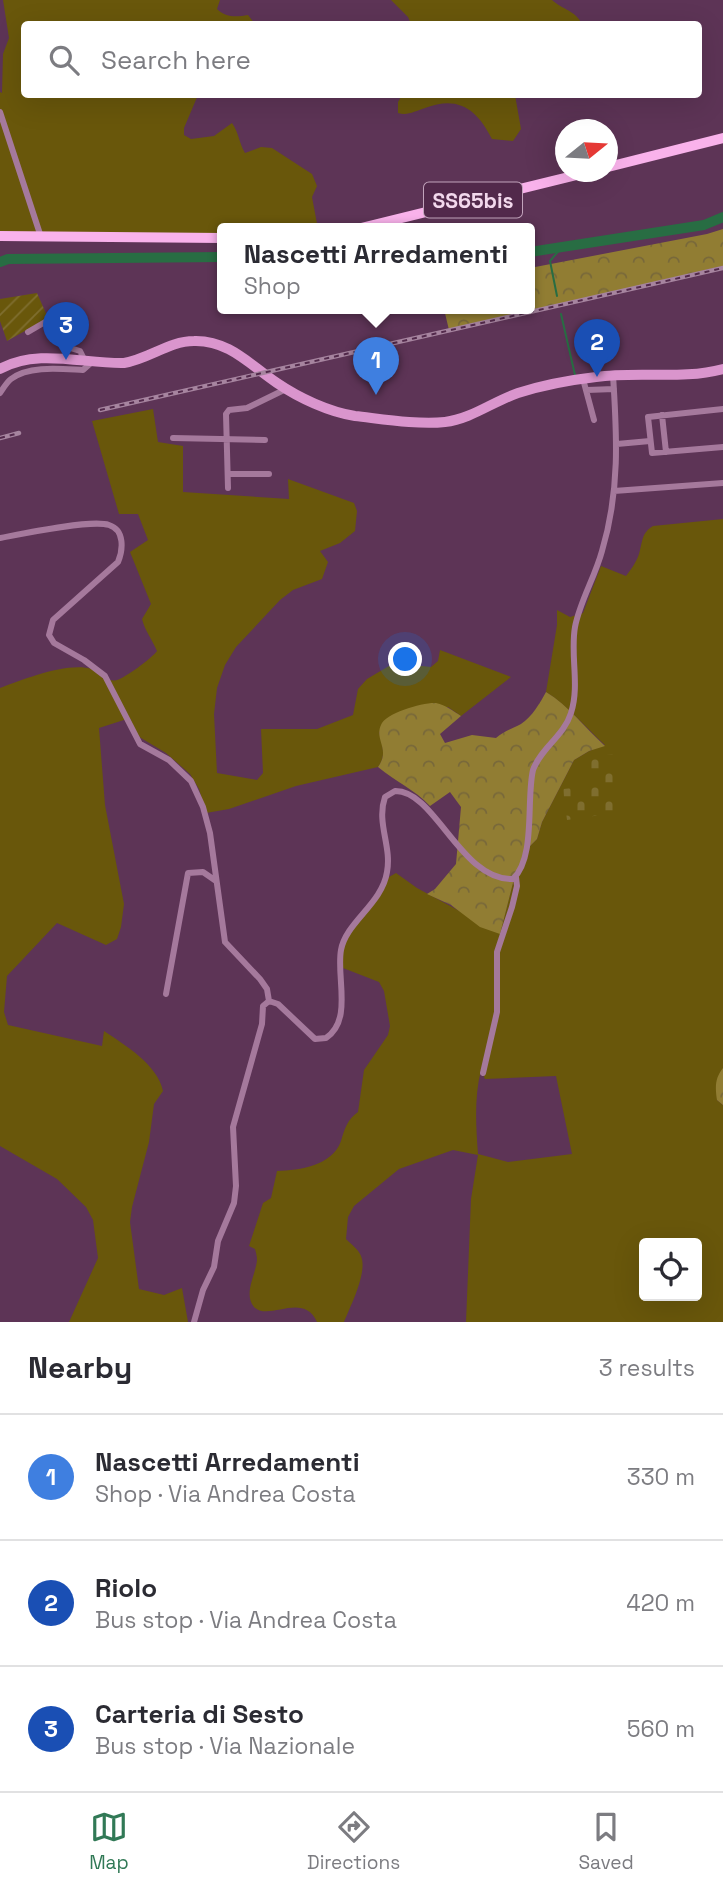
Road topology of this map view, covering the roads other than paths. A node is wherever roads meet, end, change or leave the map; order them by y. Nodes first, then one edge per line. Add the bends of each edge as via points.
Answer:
1 (0, 112) edge
2 (723, 138) edge
3 (618, 164) edge
4 (555, 180) edge
5 (381, 223) edge
6 (0, 236) edge
7 (41, 237) junction
8 (217, 238) edge
9 (28, 332) dead end
10 (88, 362) junction
11 (0, 369) edge
12 (723, 369) edge
13 (613, 375) junction
14 (583, 379) junction
15 (286, 389) junction
16 (614, 389) junction
17 (587, 390) junction
18 (0, 393) edge
19 (723, 409) edge
20 (662, 415) junction
21 (594, 420) dead end
22 (173, 438) dead end
23 (227, 438) junction
24 (265, 440) dead end
25 (650, 441) junction
26 (617, 444) junction
27 (723, 447) edge
28 (666, 452) junction
29 (228, 474) junction
30 (269, 474) dead end
31 (723, 483) edge
32 (228, 488) dead end
33 (614, 491) junction
34 (0, 538) edge
35 (516, 877) junction
36 (216, 881) junction
37 (166, 993) dead end
38 (269, 1001) junction
39 (483, 1073) dead end
40 (194, 1322) edge

1 - 7 street
2 - 3 main road
4 - 5 main road, SS65bis
6 - 7 main road
7 - 8 main road
9 - 10 street via 52,318 69,318 67,346 80,351
10 - 11 main road via 40,358
10 - 15 main road via 124,363 181,342 209,342 244,357
10 - 18 street via 83,370 43,369 18,376
12 - 13 main road
13 - 14 main road
13 - 16 street
14 - 15 main road via 519,393 444,422 352,415
14 - 17 street
15 - 23 street via 247,408 229,410
16 - 17 street
16 - 26 street
17 - 21 street
19 - 20 street
20 - 25 street via 648,417
20 - 28 street
22 - 23 street
23 - 24 street
23 - 29 street
25 - 26 street
25 - 28 street via 652,453
26 - 33 street
27 - 28 street
29 - 30 street
29 - 32 street
31 - 33 street
33 - 35 street via 602,551 575,628 573,705 563,731 533,770 526,848
34 - 36 street via 92,524 116,529 122,542 118,562 57,616 49,635 54,643 105,676 141,744 191,781 210,833
35 - 38 street via 508,879 484,870 415,799 401,791 388,793 381,816 388,872 344,940 340,1010 334,1030 326,1038 315,1039 278,1003
35 - 39 street via 497,953 497,1012
36 - 37 street via 203,872 188,873
36 - 38 street via 225,942 260,979
38 - 40 street via 263,1006 262,1024 233,1121 234,1203

